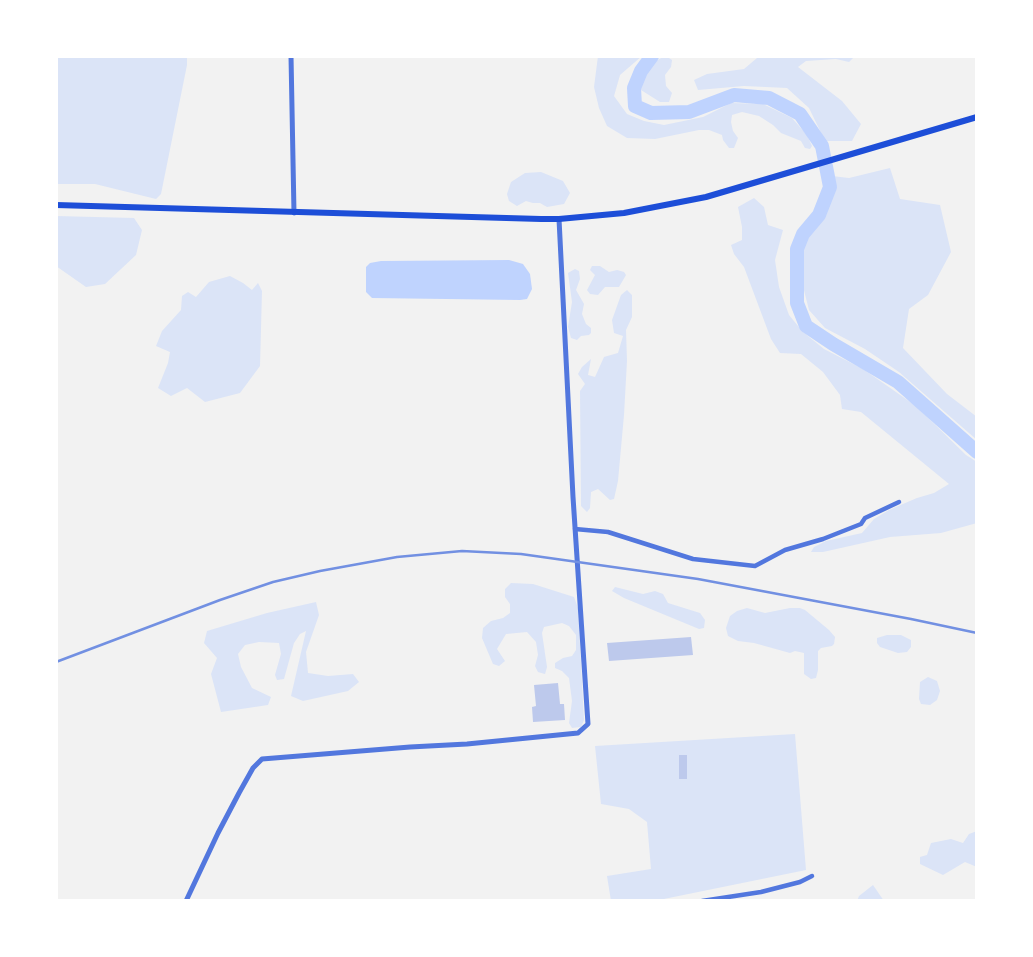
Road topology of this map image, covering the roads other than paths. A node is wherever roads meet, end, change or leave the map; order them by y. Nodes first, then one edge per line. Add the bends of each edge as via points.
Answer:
1 (291, 56) edge
2 (977, 117) edge
3 (56, 205) edge
4 (294, 213) junction
5 (559, 219) junction
6 (899, 502) dead end
7 (575, 529) junction
8 (812, 876) dead end
9 (186, 901) edge
10 (702, 901) edge

1 - 4 street
2 - 5 main road via 706,197 624,213
3 - 4 main road
4 - 5 main road
5 - 7 street
6 - 7 street via 861,524 785,550 755,566 693,559 608,532
7 - 9 street via 588,724 578,733 262,759 239,793
8 - 10 street via 761,892

